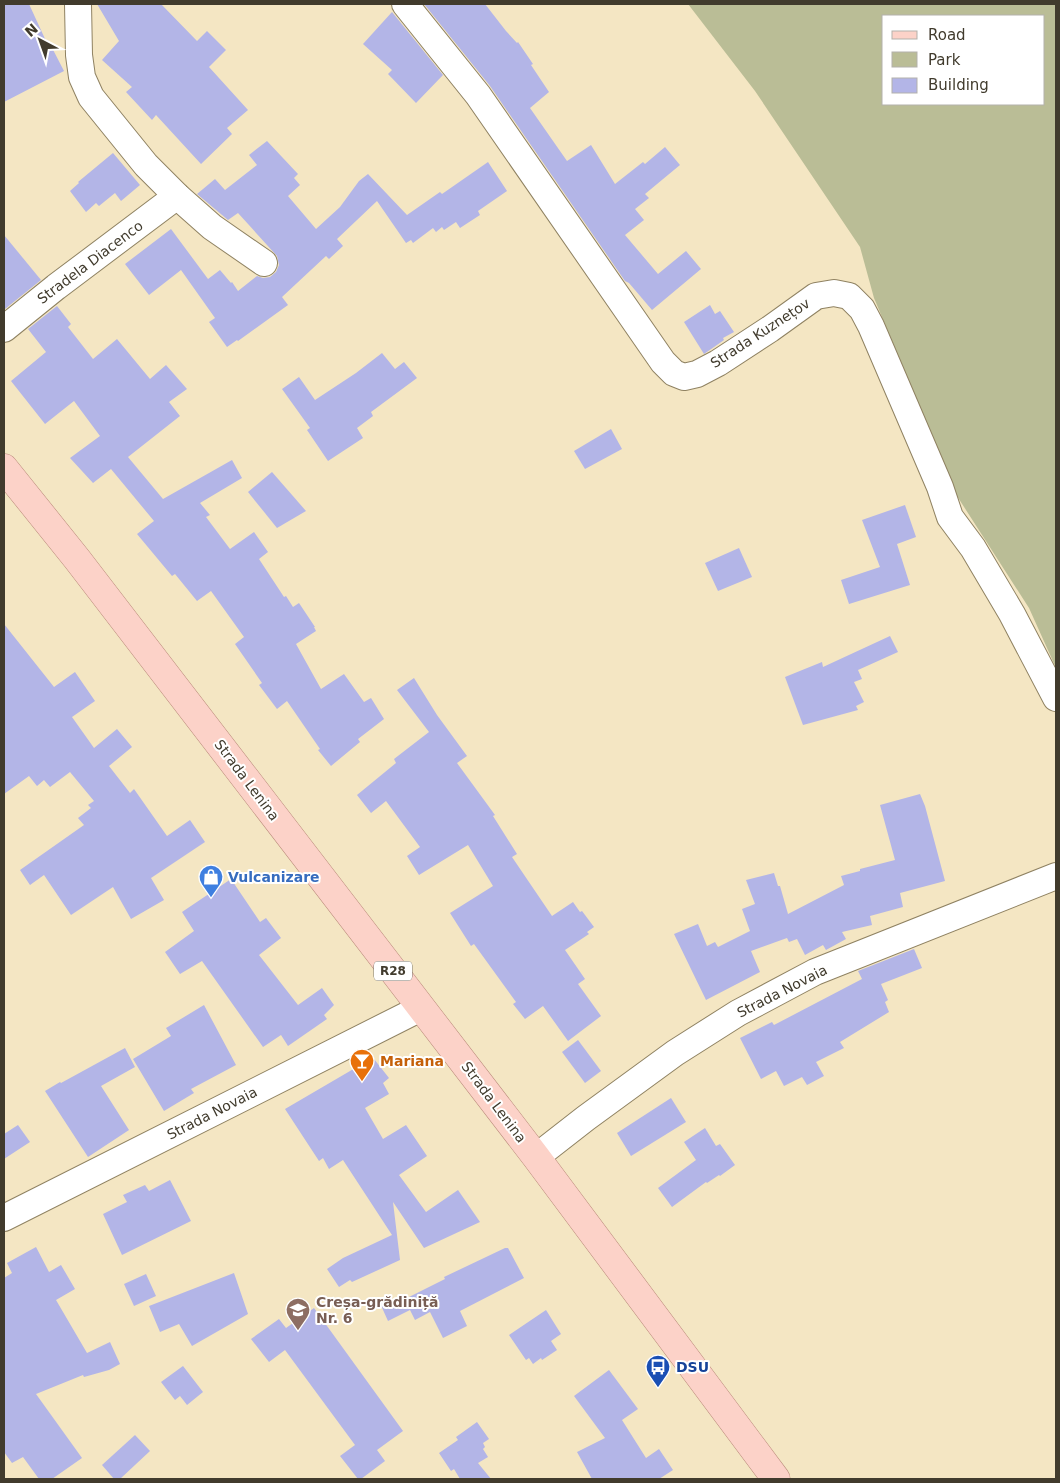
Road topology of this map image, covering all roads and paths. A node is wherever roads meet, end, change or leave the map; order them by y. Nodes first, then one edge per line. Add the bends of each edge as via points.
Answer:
1 (78, 4) edge
2 (405, 4) edge
3 (177, 196) junction
4 (264, 263) dead end
5 (4, 329) edge
6 (4, 468) edge
7 (1056, 698) edge
8 (1056, 876) edge
9 (422, 1008) junction
10 (536, 1157) junction
11 (4, 1218) edge
12 (776, 1479) edge

1 - 3 street via 82,77 91,97 146,165
2 - 7 street, Strada Kuznețov via 478,95 663,362 674,373 684,377 718,363 816,296 834,293 849,296 862,309 950,517 1008,606
3 - 4 street via 212,227
3 - 5 street, Stradela Diacenco
6 - 9 main road, Strada Lenina / R28
8 - 10 street, Strada Novaia via 814,972 675,1053
9 - 10 main road, Strada Lenina / R28
9 - 11 street, Strada Novaia
10 - 12 main road, Strada Lenina / R28

